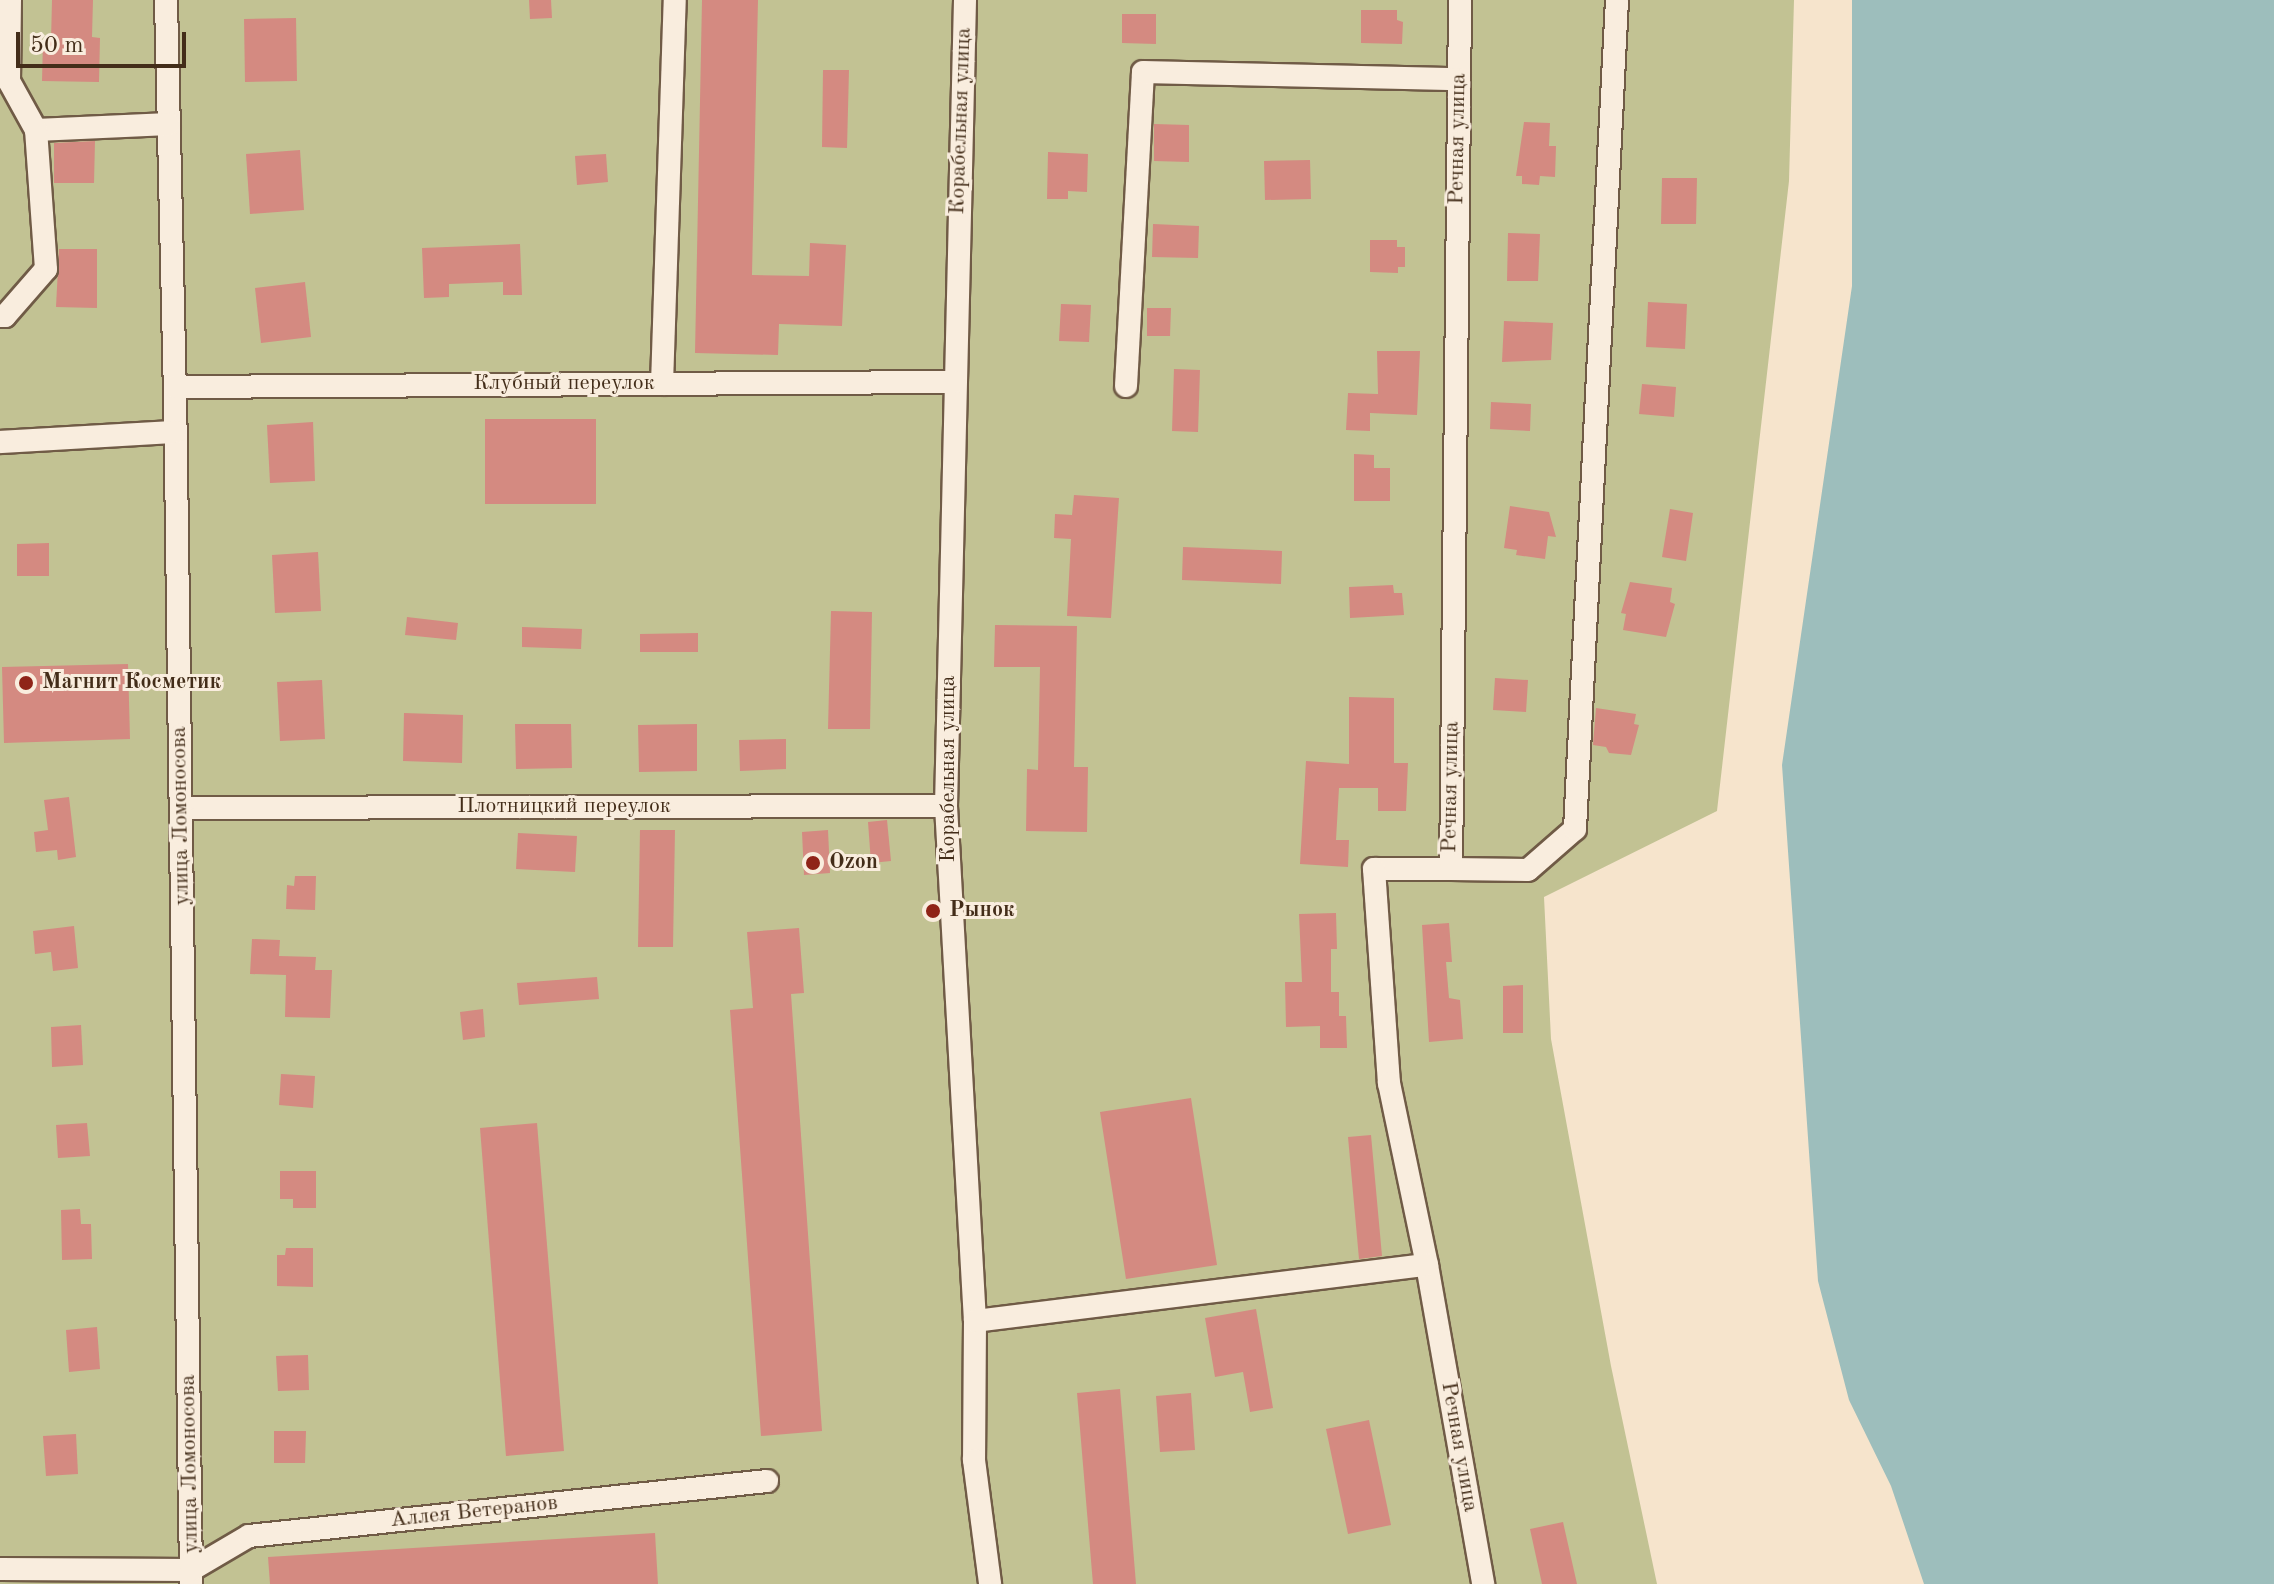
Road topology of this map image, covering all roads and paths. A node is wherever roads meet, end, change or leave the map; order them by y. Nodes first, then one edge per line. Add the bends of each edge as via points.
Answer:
1 (10, 0) edge
2 (166, 0) edge
3 (675, 0) edge
4 (965, 0) edge
5 (1460, 0) edge
6 (1617, 0) edge
7 (1459, 79) junction
8 (169, 124) junction
9 (36, 130) junction
10 (0, 316) edge
11 (954, 382) junction
12 (662, 384) junction
13 (1126, 386) dead end
14 (175, 387) junction
15 (175, 432) junction
16 (0, 442) edge
17 (946, 806) junction
18 (181, 808) junction
19 (1451, 869) junction
20 (1427, 1265) junction
21 (975, 1321) junction
22 (767, 1481) dead end
23 (0, 1569) edge
24 (191, 1577) edge
25 (990, 1584) edge
26 (1483, 1584) edge

1 - 9 street via 9,81
2 - 8 street, улица Ломоносова
3 - 12 street
4 - 11 street, Корабельная улица
5 - 7 street, Речная улица
6 - 19 street via 1575,829 1528,870
7 - 13 street via 1143,72
7 - 19 street, Речная улица
8 - 9 street
8 - 14 street, улица Ломоносова
9 - 10 street via 46,269
11 - 12 street, Клубный переулок
11 - 17 street, Корабельная улица
12 - 14 street, Клубный переулок
14 - 15 street, улица Ломоносова
15 - 16 street
15 - 18 street, улица Ломоносова
17 - 18 street, Плотницкий переулок
17 - 21 street, Корабельная улица
18 - 24 street, улица Ломоносова
19 - 20 street, Речная улица via 1374,869 1389,1083
20 - 21 street
20 - 26 street, Речная улица
21 - 25 street, Корабельная улица via 974,1460
22 - 24 street, Аллея Ветеранов via 249,1536
23 - 24 street

